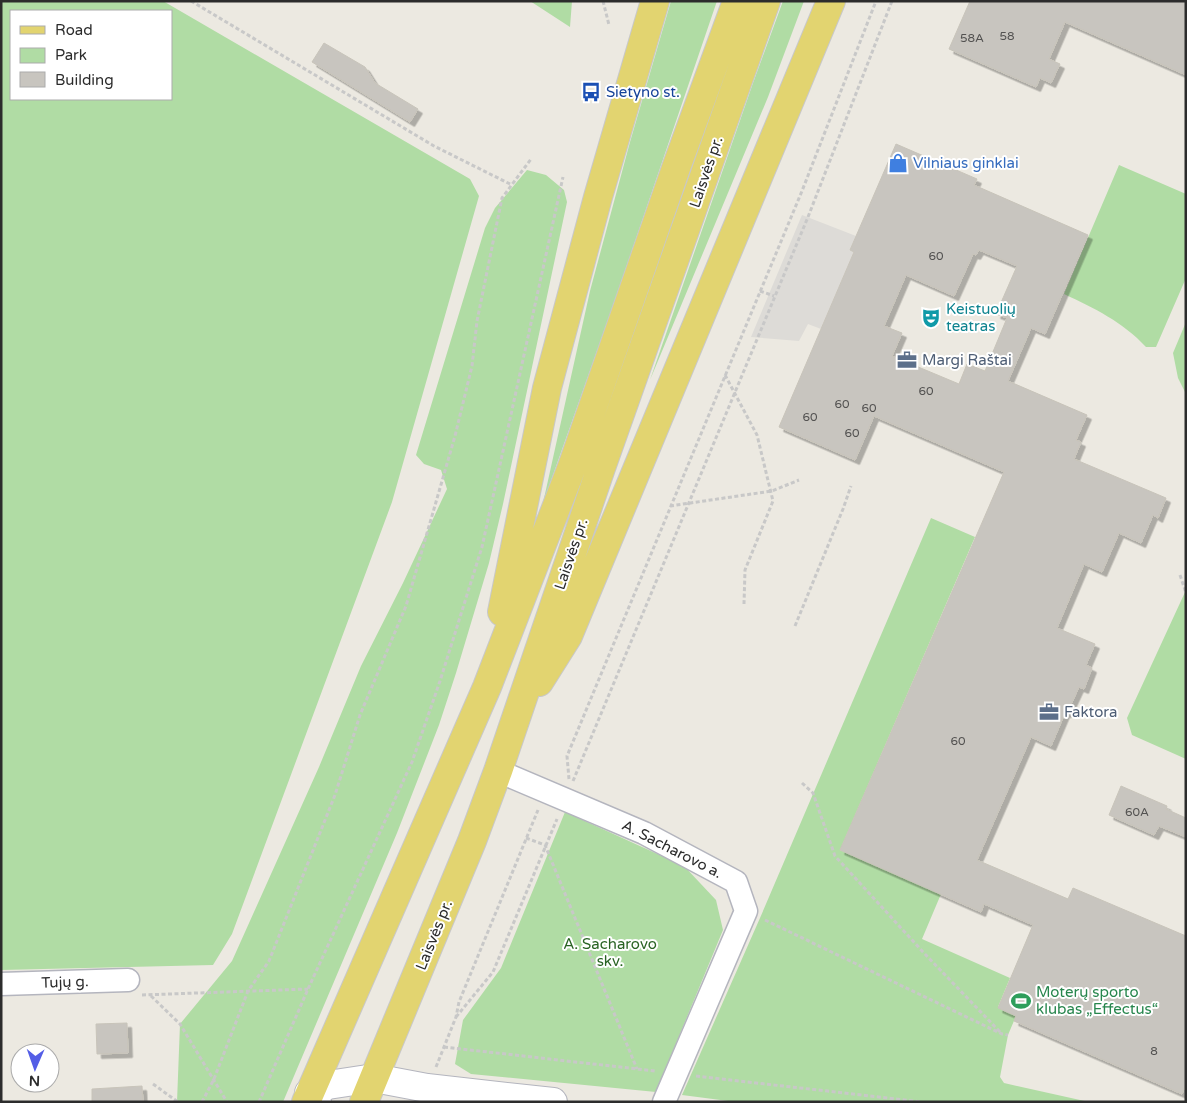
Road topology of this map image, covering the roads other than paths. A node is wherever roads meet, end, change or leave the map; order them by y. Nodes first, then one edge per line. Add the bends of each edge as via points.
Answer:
1 (655, 1) edge
2 (737, 1) edge
3 (766, 1) edge
4 (831, 1) edge
5 (487, 687) junction
6 (512, 727) junction
7 (498, 771) junction
8 (128, 980) dead end
9 (1, 984) edge
10 (369, 1090) edge
11 (311, 1099) edge
12 (553, 1102) edge
13 (664, 1102) edge

1 - 5 main road, Laisvės pr. via 598,197 548,388
2 - 5 main road, Laisvės pr. via 573,464
3 - 6 main road, Laisvės pr.
4 - 6 main road via 568,636
5 - 11 main road, Laisvės pr.
6 - 7 main road, Laisvės pr.
7 - 10 main road, Laisvės pr.
7 - 13 street, A. Sacharovo a. via 568,793 736,882 746,911
8 - 9 street, Tujų g.
10 - 11 main road via 328,1085
10 - 12 main road via 427,1088

